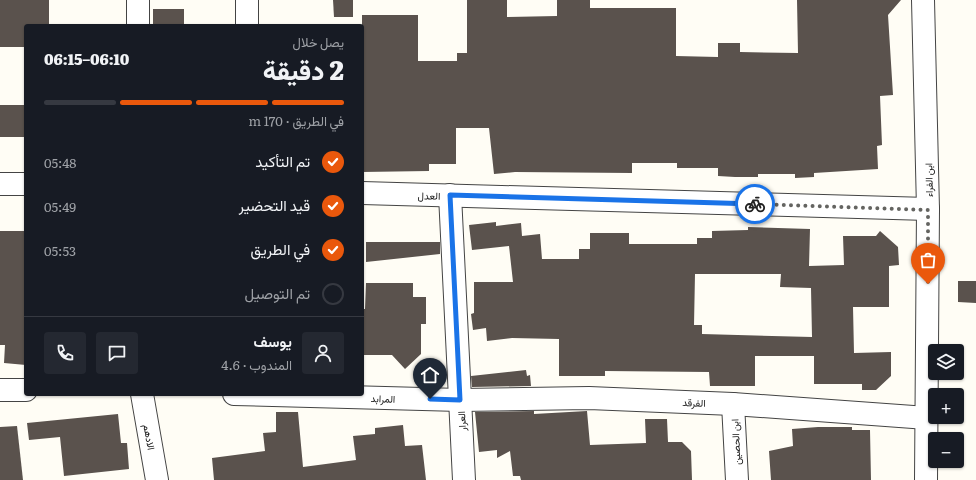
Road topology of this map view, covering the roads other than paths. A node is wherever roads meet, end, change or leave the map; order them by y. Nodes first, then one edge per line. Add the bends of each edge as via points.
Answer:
1 (138, 0) edge
2 (247, 0) edge
3 (923, 0) edge
4 (138, 24) edge
5 (247, 24) edge
6 (0, 184) edge
7 (24, 184) edge
8 (364, 193) edge
9 (450, 195) junction
10 (928, 210) junction
11 (0, 390) edge
12 (24, 390) edge
13 (142, 396) edge
14 (309, 396) edge
15 (460, 400) junction
16 (734, 404) junction
17 (927, 418) junction
18 (157, 480) edge
19 (464, 480) edge
20 (737, 480) edge
21 (926, 480) edge

1 - 4 street
2 - 5 street
3 - 10 street, ابن الفراء
6 - 7 street
8 - 9 street, العدل
9 - 10 street, العدل
9 - 15 street, العرار
10 - 17 street, ابن الفراء
11 - 12 street
13 - 18 street, الادهم
14 - 15 street, المرابد
15 - 16 street, الفرقد via 589,398
15 - 19 street, العرار
16 - 17 street, الفرقد
16 - 20 street, ابن الحصين
17 - 21 street, ابن الفراء

